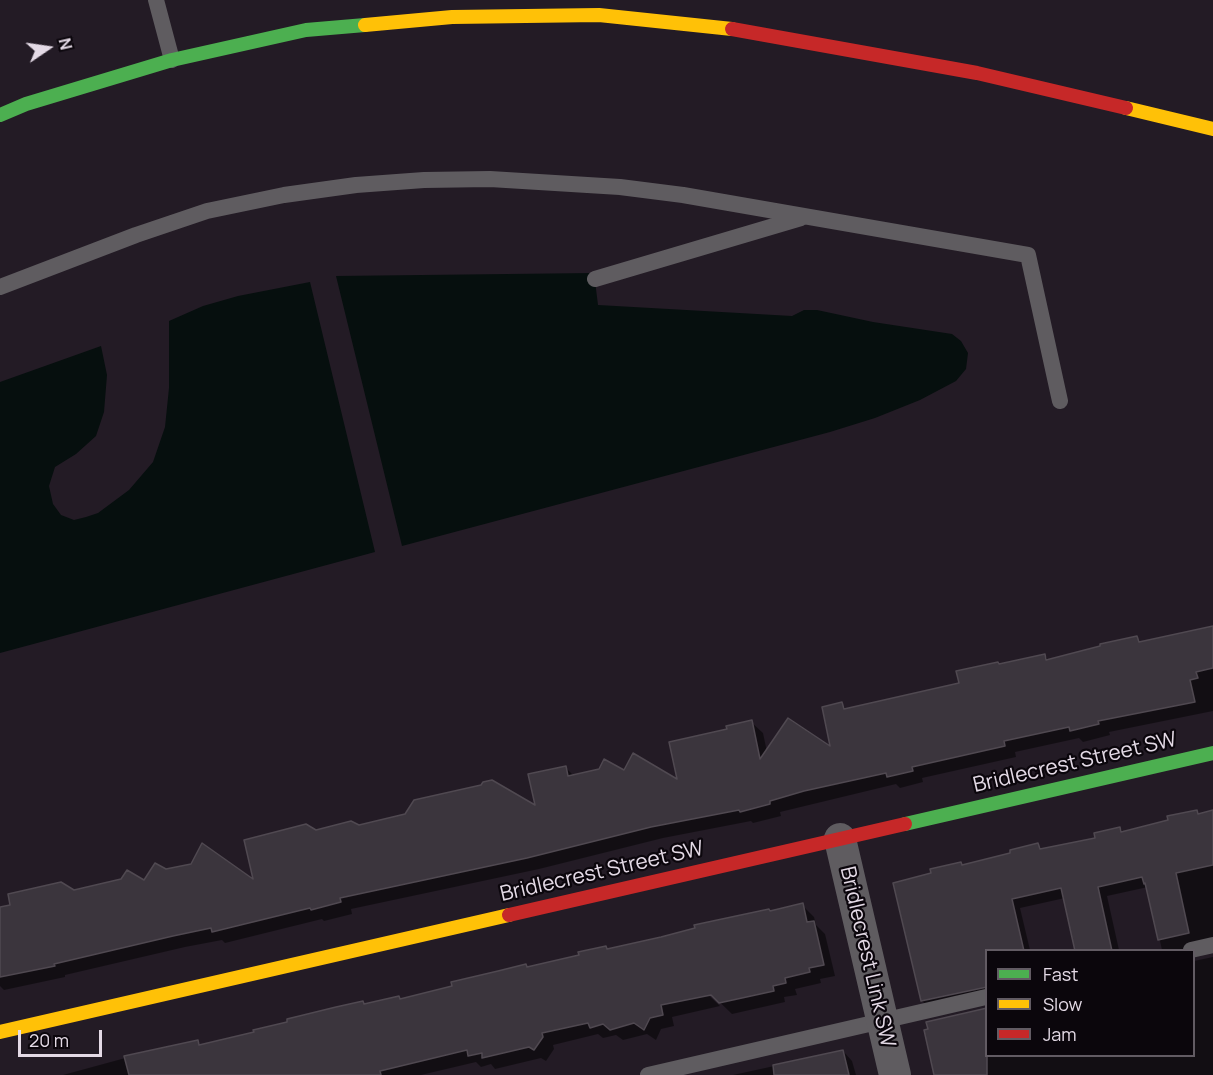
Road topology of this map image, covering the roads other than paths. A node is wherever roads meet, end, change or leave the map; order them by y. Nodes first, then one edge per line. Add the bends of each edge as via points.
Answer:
1 (156, 0) edge
2 (172, 60) junction
3 (0, 115) edge
4 (1213, 129) edge
5 (805, 216) junction
6 (595, 279) dead end
7 (0, 286) edge
8 (1060, 401) dead end
9 (1213, 753) edge
10 (840, 839) junction
11 (1213, 945) edge
12 (1195, 950) edge
13 (985, 998) edge
14 (883, 1021) junction
15 (0, 1032) edge
16 (648, 1075) edge
17 (895, 1075) edge

1 - 2 lane
2 - 3 main road
2 - 4 main road via 306,30 452,17 599,15 740,30 943,67
5 - 6 lane
5 - 7 lane via 608,186 490,178 356,185 207,211
5 - 8 lane via 1029,255
9 - 10 main road, Bridlecrest Street SW
10 - 14 street, Bridlecrest Link SW
10 - 15 main road, Bridlecrest Street SW
11 - 12 lane
13 - 14 lane
14 - 16 lane
14 - 17 street, Bridlecrest Link SW

